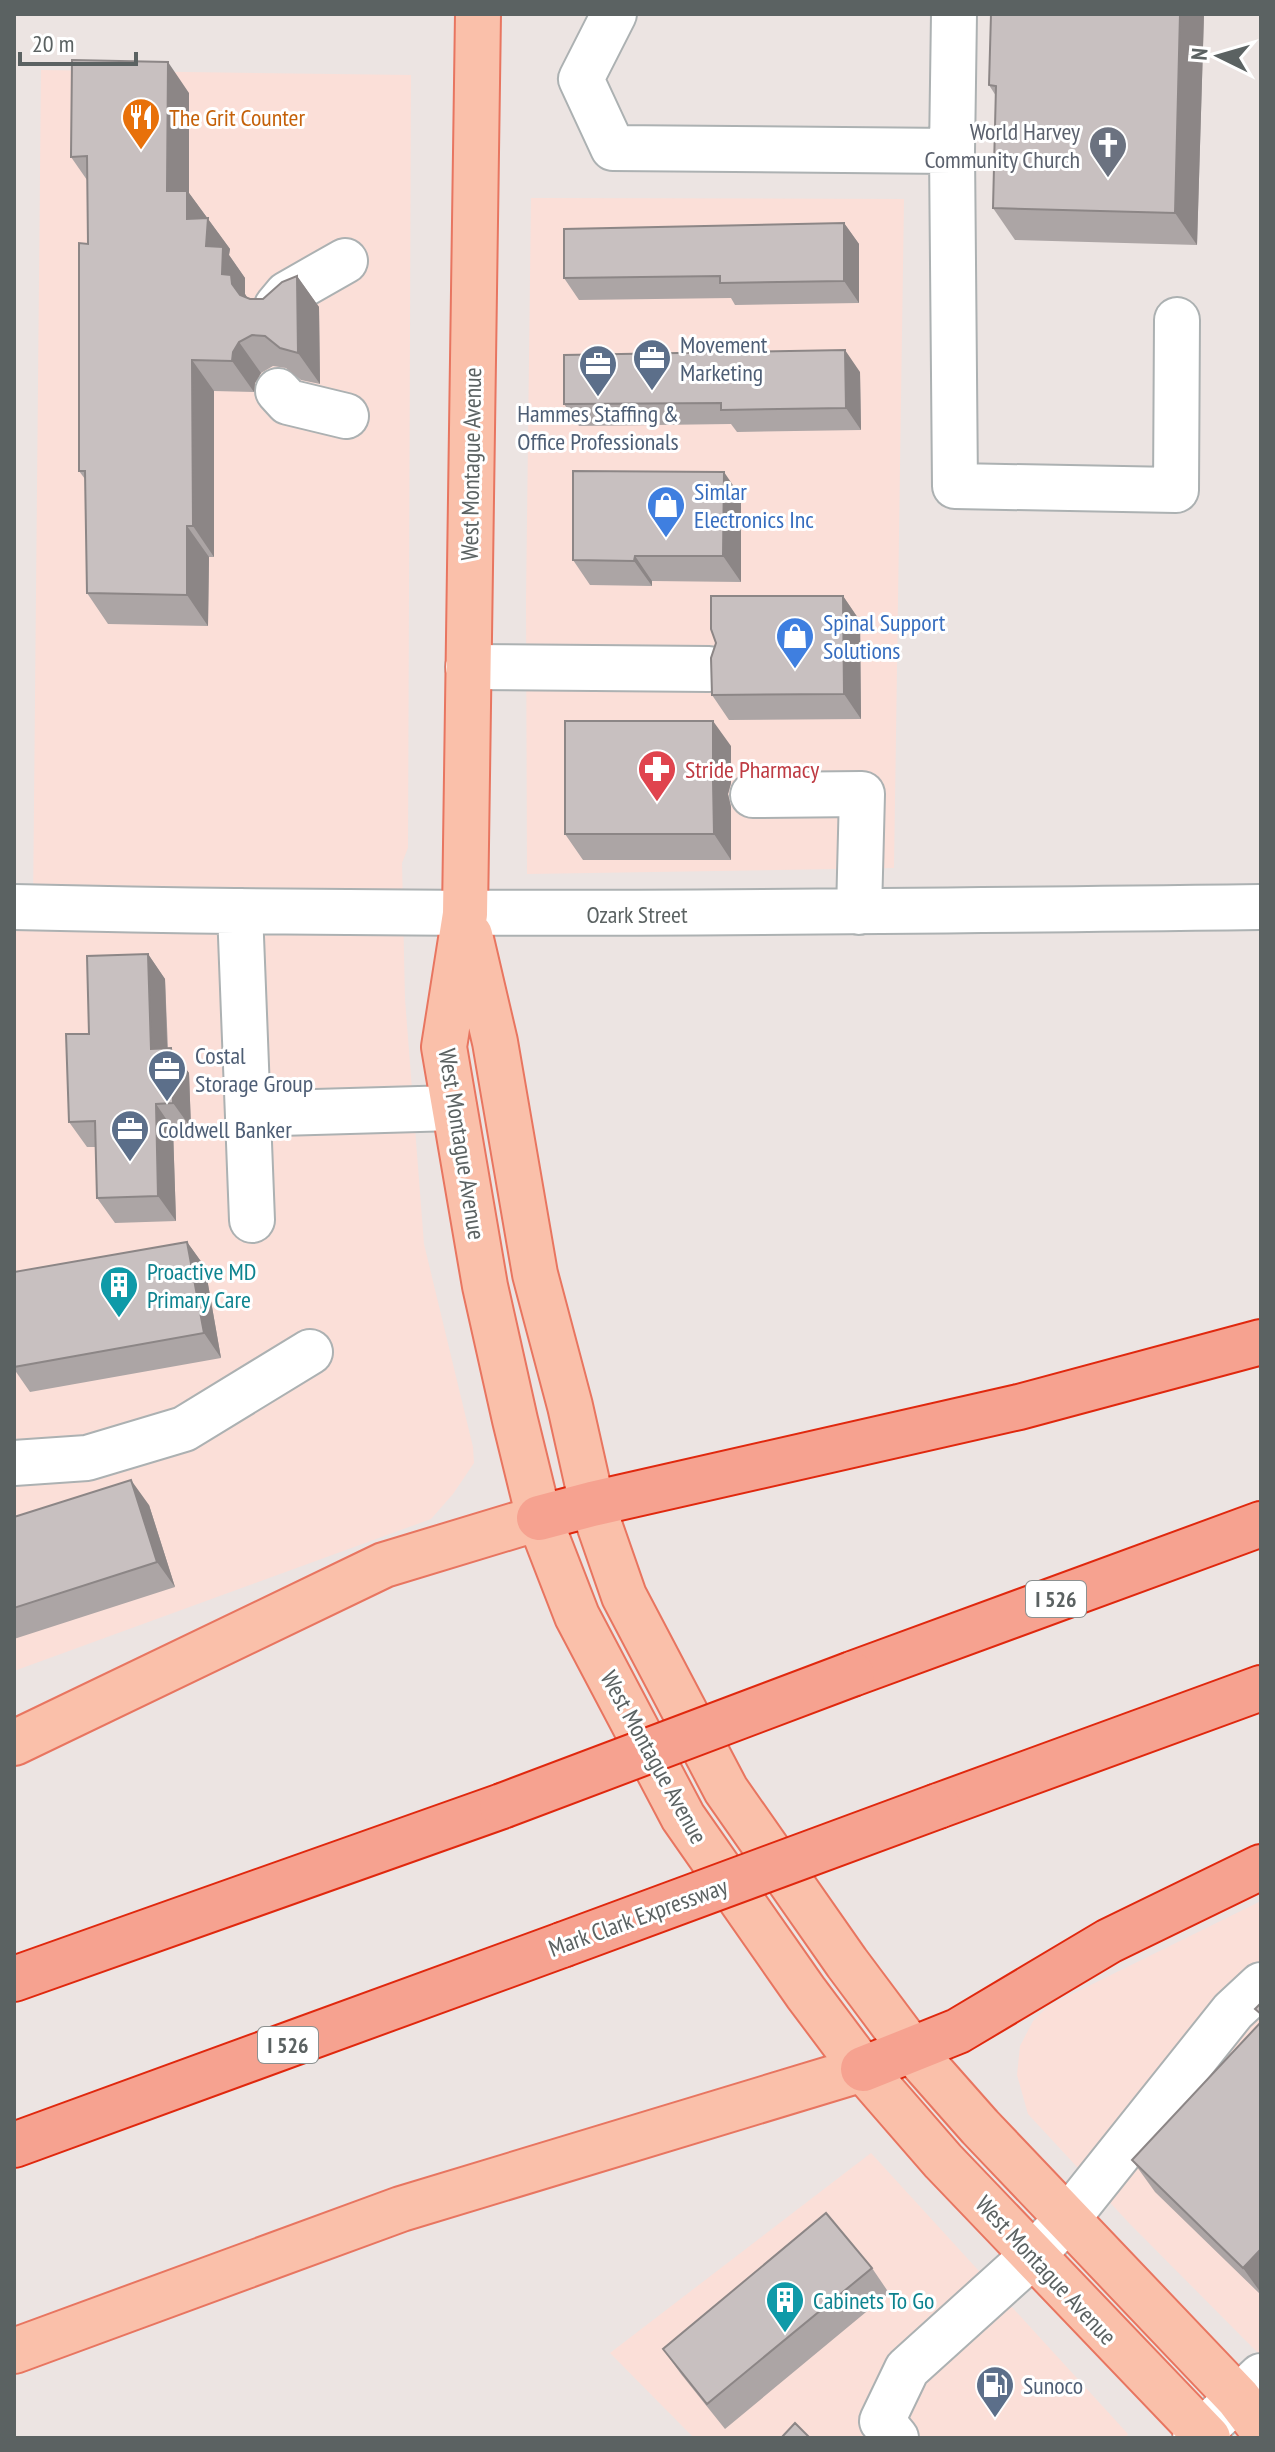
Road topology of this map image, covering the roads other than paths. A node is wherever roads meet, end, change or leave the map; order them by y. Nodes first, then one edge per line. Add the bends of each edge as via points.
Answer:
1 (478, 14) edge
2 (614, 14) edge
3 (954, 14) edge
4 (952, 151) junction
5 (345, 261) dead end
6 (277, 306) edge
7 (1177, 320) dead end
8 (278, 391) dead end
9 (346, 416) dead end
10 (468, 667) junction
11 (709, 669) edge
12 (753, 795) dead end
13 (14, 907) edge
14 (1261, 907) edge
15 (240, 911) junction
16 (859, 912) junction
17 (465, 914) junction
18 (454, 1108) junction
19 (248, 1114) junction
20 (252, 1220) dead end
21 (1261, 1342) edge
22 (310, 1352) dead end
23 (14, 1463) edge
24 (592, 1504) junction
25 (539, 1518) junction
26 (1261, 1524) edge
27 (1261, 1688) edge
28 (14, 1743) edge
29 (1261, 1867) edge
30 (14, 1979) edge
31 (1261, 1985) edge
32 (912, 2050) junction
33 (863, 2069) junction
34 (14, 2145) edge
35 (1067, 2219) junction
36 (1032, 2256) junction
37 (14, 2351) edge
38 (1253, 2401) edge
39 (1201, 2436) edge
40 (896, 2438) edge

1 - 10 main road, West Montague Avenue
2 - 4 street via 581,79 613,148
3 - 4 street
4 - 7 street via 955,486 1176,490
5 - 6 street via 287,294
8 - 9 street via 288,402
10 - 11 street
10 - 17 main road, West Montague Avenue
12 - 16 street via 862,794
13 - 15 street, Ozark Street
14 - 16 street, Ozark Street
15 - 17 street, Ozark Street
15 - 19 street
16 - 17 street, Ozark Street
17 - 18 main road, West Montague Avenue via 444,1047
17 - 24 main road, West Montague Avenue via 495,1042 535,1274
18 - 19 street
18 - 25 main road, West Montague Avenue via 485,1286
19 - 20 street
21 - 24 highway via 1019,1407
22 - 23 street via 184,1429 87,1458
24 - 25 highway
24 - 32 main road, West Montague Avenue via 624,1596 726,1790
25 - 28 main road via 384,1565
25 - 33 main road, West Montague Avenue via 577,1616 683,1817
26 - 30 highway, I 526, bridge via 502,1806
27 - 34 highway, Mark Clark Expressway / I 526, bridge
29 - 32 highway via 1109,1941 958,2031
31 - 35 street via 1233,2011
32 - 33 highway
32 - 35 main road, West Montague Avenue
33 - 36 main road, West Montague Avenue
33 - 37 main road via 401,2209
35 - 36 street
35 - 38 main road, West Montague Avenue
36 - 39 main road, West Montague Avenue
36 - 40 street via 907,2369 882,2421
38 - 39 street

